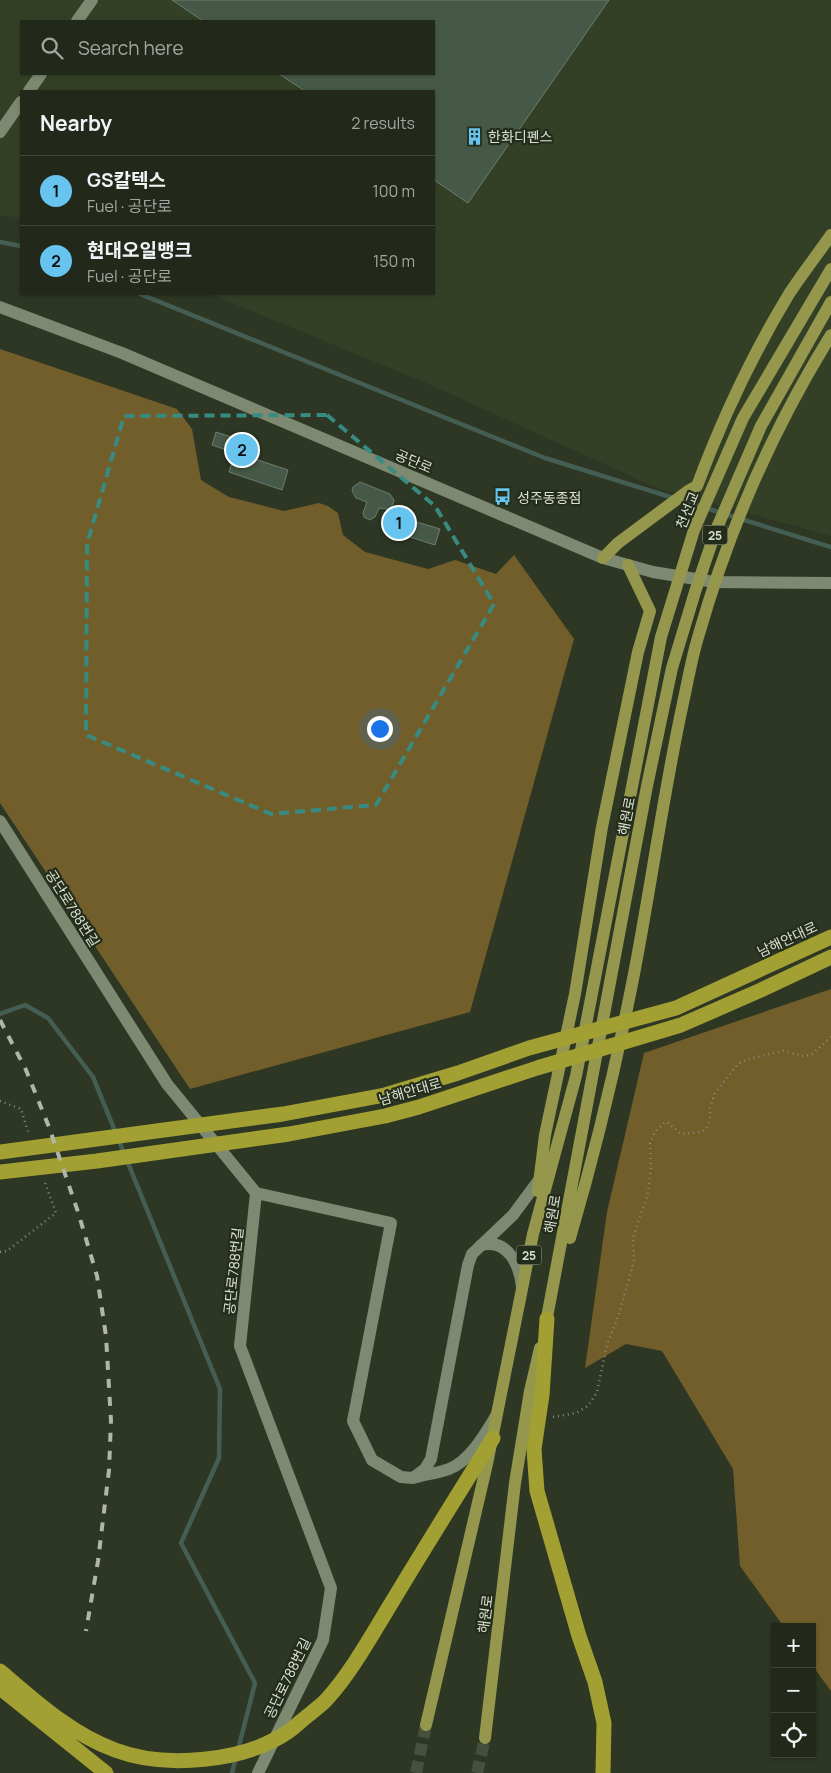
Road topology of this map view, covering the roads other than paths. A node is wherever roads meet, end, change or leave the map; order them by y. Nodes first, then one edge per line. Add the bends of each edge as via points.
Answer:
1 (92, 0) edge
2 (78, 20) edge
3 (40, 75) edge
4 (29, 90) edge
5 (20, 103) edge
6 (0, 132) edge
7 (831, 235) edge
8 (831, 269) edge
9 (831, 302) edge
10 (0, 307) edge
11 (831, 335) edge
12 (603, 558) junction
13 (628, 565) junction
14 (714, 582) junction
15 (831, 583) edge
16 (640, 643) junction
17 (690, 669) junction
18 (631, 785) joint
19 (0, 821) edge
20 (831, 937) edge
21 (831, 956) edge
22 (0, 1152) edge
23 (0, 1172) edge
24 (539, 1180) junction
25 (256, 1193) junction
26 (533, 1234) junction
27 (481, 1245) junction
28 (522, 1288) junction
29 (549, 1312) junction
30 (498, 1411) junction
31 (493, 1438) junction
32 (413, 1478) junction
33 (0, 1672) edge
34 (0, 1688) edge
35 (426, 1725) tunnel mouth
36 (485, 1738) tunnel mouth
37 (106, 1773) edge
38 (258, 1773) edge
39 (603, 1773) edge

1 - 2 street
3 - 4 street
5 - 6 street
7 - 12 main road via 790,293 751,361 715,438 697,486 618,543
8 - 18 main road, 천선교 via 743,418 694,530 661,637
9 - 29 main road, 해원로 / 25 via 761,426 716,530 672,668 646,786
10 - 12 street, 공단로 via 122,353
11 - 14 main road via 782,423
12 - 13 street, 공단로
13 - 14 street, 공단로
13 - 16 main road via 650,611
14 - 15 street, 공단로
14 - 17 main road
16 - 17 main road via 657,622 681,625 690,638
16 - 24 main road via 602,826
17 - 29 main road via 633,979 611,1080
18 - 26 main road, 해원로 / 25 via 576,1076
19 - 25 street, 공단로788번길 via 167,1084
20 - 22 highway, 남해안대로 via 676,1008 529,1048 385,1094 283,1114
21 - 23 highway, 남해안대로 via 681,1025 385,1116 289,1134
24 - 26 main road
24 - 27 street via 512,1215
25 - 32 street via 391,1223 353,1421 372,1460 401,1476
25 - 38 street, 공단로788번길 via 240,1346 332,1588 323,1640
26 - 28 main road, 해원로 / 25
27 - 28 street via 495,1245 511,1255 521,1274
27 - 32 street via 472,1254 468,1265 431,1459 425,1469
28 - 30 main road, 해원로 / 25
29 - 36 main road, 해원로 / 25 via 530,1391 515,1483
29 - 39 highway via 534,1449 537,1491 595,1682 604,1723
30 - 31 main road, 해원로 / 25
30 - 32 street via 481,1441 467,1456 450,1469
31 - 33 highway via 355,1661 327,1700 289,1731 267,1743 225,1756 163,1760 133,1756 94,1741 60,1720
31 - 35 main road, 해원로 / 25
34 - 37 highway

